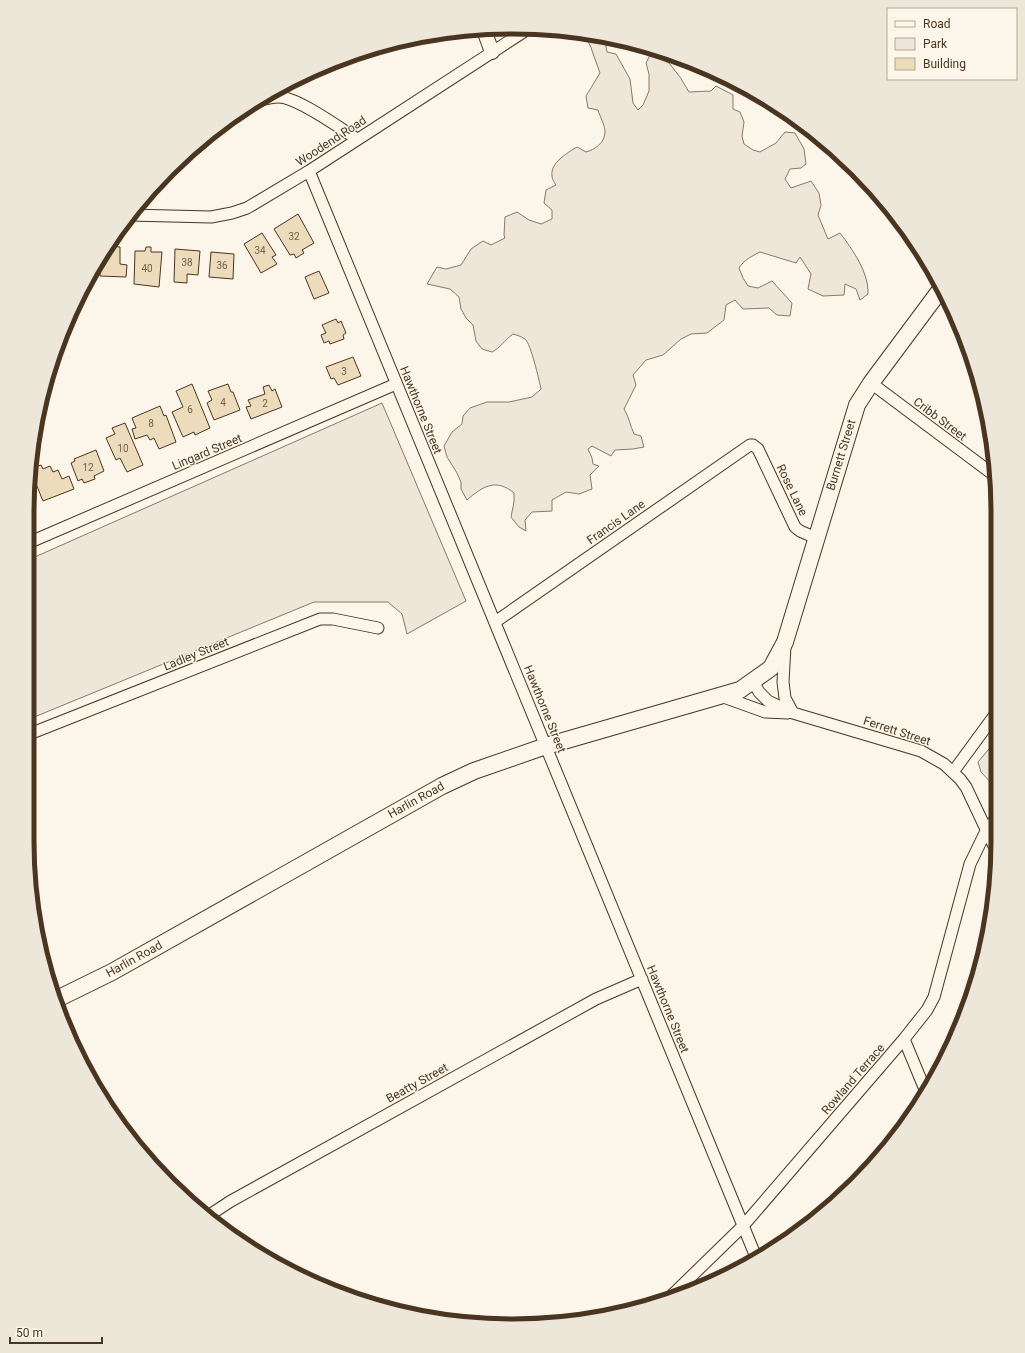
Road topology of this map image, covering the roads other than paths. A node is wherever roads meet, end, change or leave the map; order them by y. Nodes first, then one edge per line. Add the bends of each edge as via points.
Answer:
1 (520, 34) edge
2 (486, 35) edge
3 (492, 52) junction
4 (273, 98) edge
5 (357, 139) junction
6 (309, 171) junction
7 (138, 215) edge
8 (938, 293) edge
9 (871, 383) junction
10 (396, 384) junction
11 (753, 445) joint
12 (989, 471) edge
13 (816, 538) junction
14 (34, 540) edge
15 (495, 622) junction
16 (378, 628) dead end
17 (785, 642) junction
18 (753, 682) junction
19 (718, 695) junction
20 (792, 713) junction
21 (991, 720) edge
22 (34, 732) edge
23 (546, 746) junction
24 (954, 772) junction
25 (991, 825) edge
26 (986, 831) junction
27 (991, 840) edge
28 (112, 972) junction
29 (642, 980) junction
30 (60, 997) edge
31 (63, 1005) edge
32 (904, 1039) junction
33 (923, 1086) edge
34 (213, 1213) edge
35 (743, 1226) junction
36 (754, 1253) edge
37 (678, 1290) edge

1 - 3 street, Woodend Road
2 - 3 street
3 - 5 street, Woodend Road
4 - 5 street via 288,98
5 - 6 street, Woodend Road
6 - 7 street, Woodend Road via 262,200 232,213 211,217
6 - 10 street, Hawthorne Street
8 - 9 main road, Burnett Street
9 - 12 street, Cribb Street
9 - 13 main road, Burnett Street via 857,405
10 - 14 street, Lingard Street
10 - 15 street, Hawthorne Street
11 - 13 street, Rose Lane via 758,448 792,522 800,531
11 - 15 street, Francis Lane via 747,446
13 - 17 main road, Burnett Street
15 - 23 street, Hawthorne Street
16 - 22 street, Ladley Street via 320,619
17 - 18 main road, Harlin Road via 771,668
17 - 20 street via 783,682 785,698
18 - 19 main road, Harlin Road via 740,690
18 - 20 street, Ferrett Street via 768,701
19 - 20 street via 765,712
19 - 23 main road, Harlin Road
20 - 24 street, Ferrett Street via 921,751
21 - 24 street
23 - 28 main road, Harlin Road via 474,771 442,786
23 - 29 street, Hawthorne Street
24 - 26 street, Ferrett Street via 966,787
25 - 26 street, Rowland Terrace
26 - 27 street, Ferrett Street
26 - 32 street, Rowland Terrace via 970,864 934,997
28 - 30 main road, Harlin Road
28 - 31 main road
29 - 34 street, Beatty Street via 596,999
29 - 35 street, Hawthorne Street
32 - 33 street
32 - 35 street, Rowland Terrace
35 - 36 street, Hawthorne Street
35 - 37 street, Rowland Terrace

